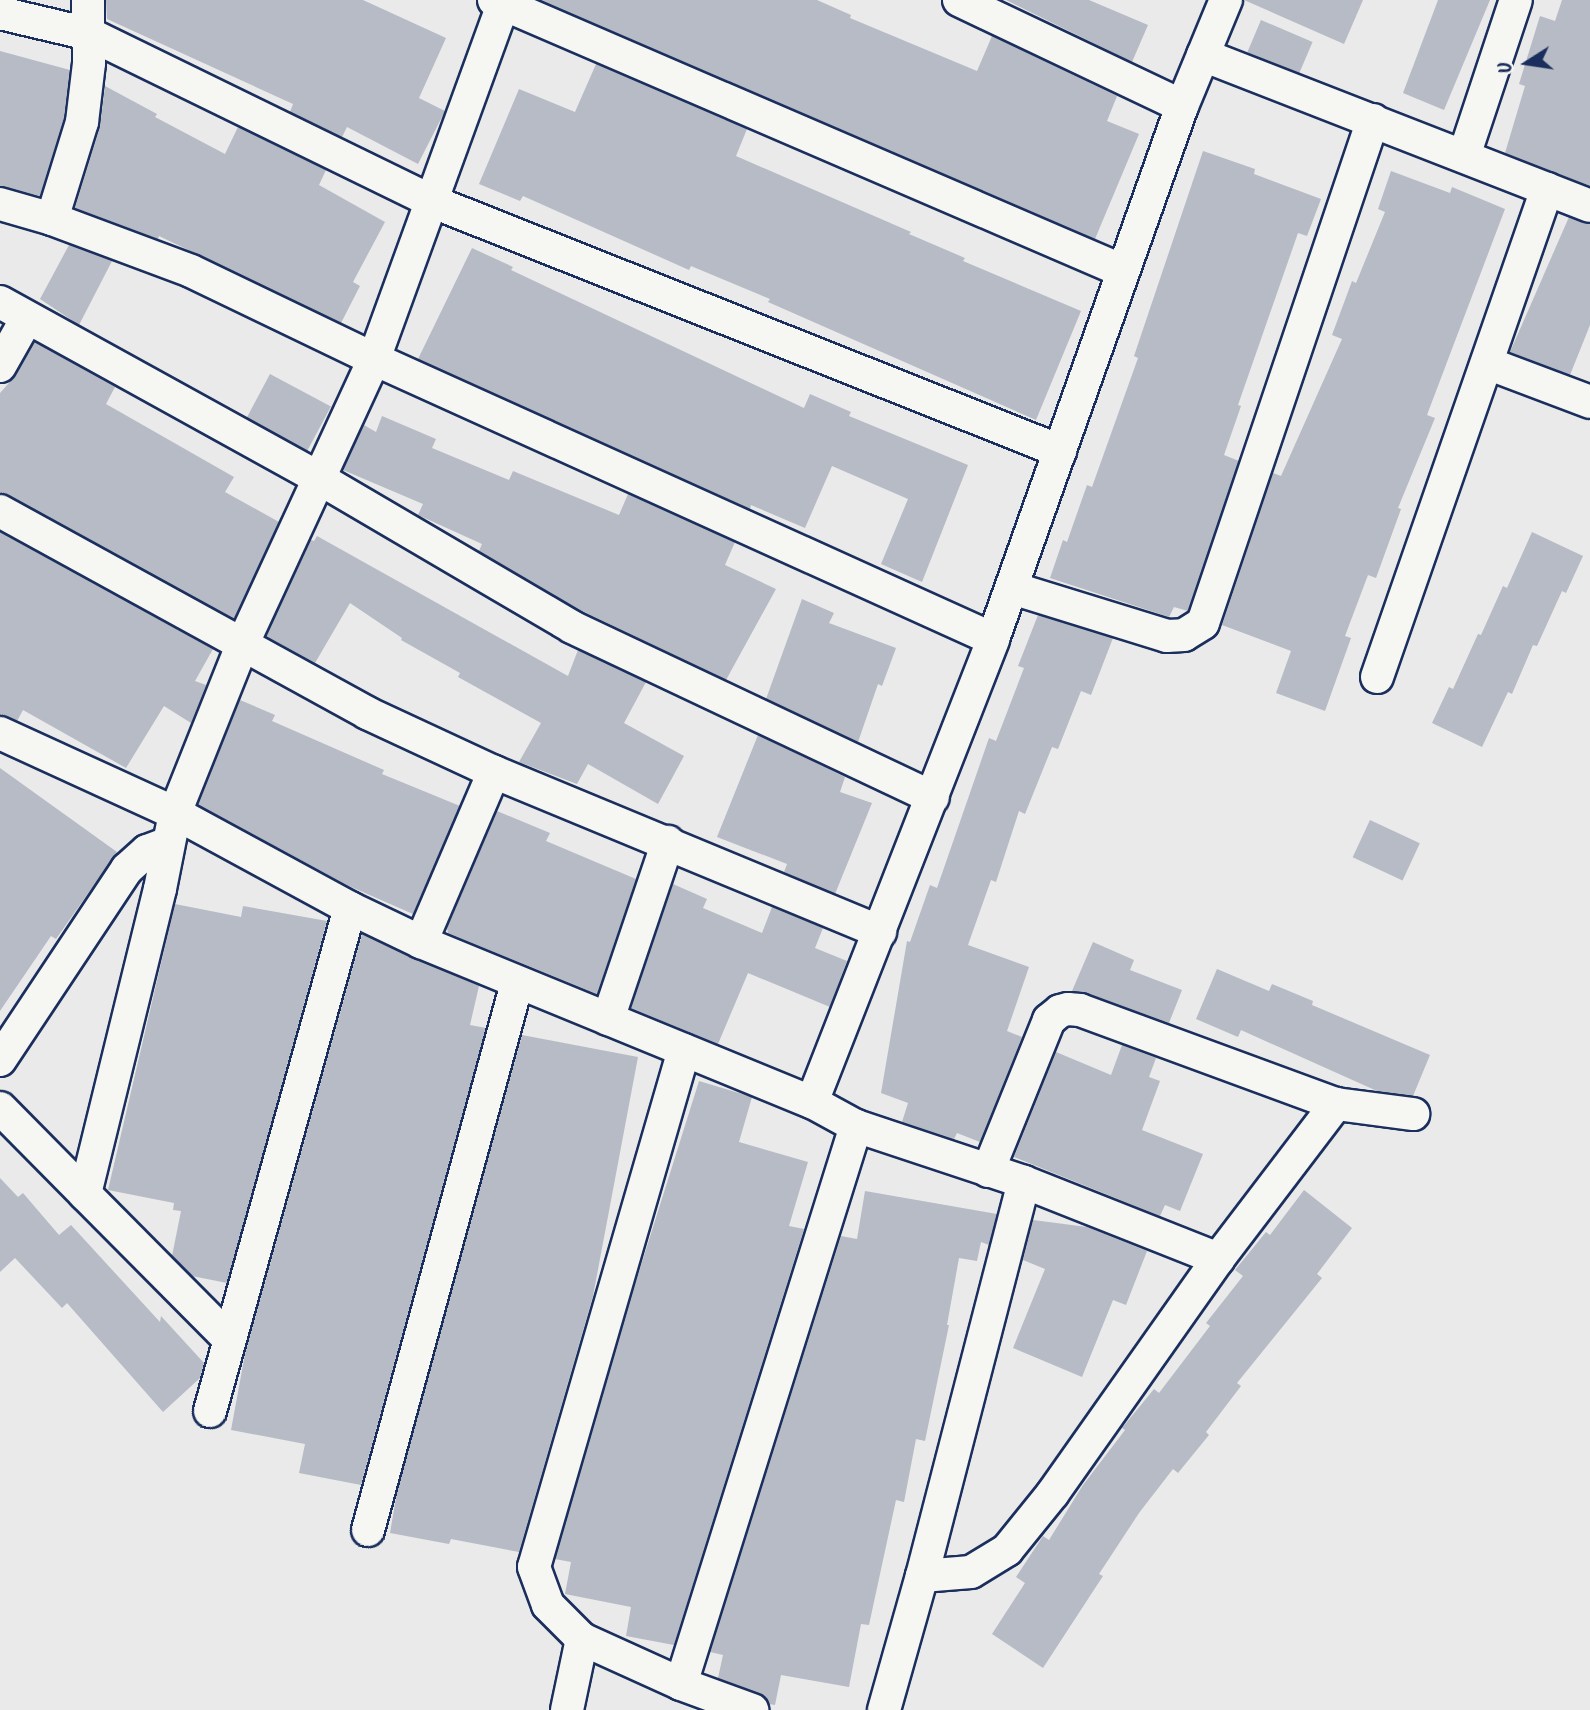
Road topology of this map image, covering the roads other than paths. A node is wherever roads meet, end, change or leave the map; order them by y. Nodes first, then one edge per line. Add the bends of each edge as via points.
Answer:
1 (89, 0) edge
2 (960, 0) edge
3 (1226, 0) edge
4 (1516, 0) edge
5 (501, 1) edge
6 (0, 13) edge
7 (89, 34) junction
8 (1203, 55) junction
9 (1182, 106) junction
10 (1373, 120) junction
11 (1464, 156) junction
12 (1547, 189) junction
13 (431, 201) junction
14 (0, 205) edge
15 (1590, 206) edge
16 (52, 219) junction
17 (1124, 271) junction
18 (0, 302) edge
19 (27, 318) junction
20 (374, 359) junction
21 (1487, 363) junction
22 (0, 366) edge
23 (1590, 402) edge
24 (1060, 452) junction
25 (320, 479) junction
26 (0, 511) edge
27 (1012, 588) junction
28 (993, 639) junction
29 (243, 643) junction
30 (1377, 677) dead end
31 (0, 733) edge
32 (494, 772) junction
33 (933, 798) junction
34 (174, 813) junction
35 (668, 842) junction
36 (166, 844) junction
37 (350, 908) junction
38 (880, 932) junction
39 (421, 942) junction
40 (517, 983) junction
41 (608, 1019) junction
42 (684, 1051) junction
43 (0, 1060) edge
44 (813, 1102) junction
45 (1336, 1104) junction
46 (0, 1108) edge
47 (1413, 1114) dead end
48 (856, 1126) junction
49 (988, 1171) junction
50 (1024, 1182) junction
51 (85, 1194) junction
52 (1218, 1259) junction
53 (228, 1339) junction
54 (210, 1411) dead end
55 (369, 1530) dead end
56 (922, 1576) junction
57 (582, 1639) junction
58 (681, 1684) junction
59 (567, 1710) edge
60 (752, 1710) edge
61 (884, 1710) edge

1 - 7 street
2 - 9 street
3 - 8 street
4 - 11 street
5 - 13 street
5 - 17 street
6 - 7 street
7 - 13 street
7 - 16 street via 82,122
8 - 9 street
8 - 10 street
9 - 17 street
10 - 11 street
10 - 27 street via 1203,623 1184,635 1167,636
11 - 12 street
12 - 15 street
12 - 21 street
13 - 20 street
13 - 24 street
14 - 16 street
16 - 20 street via 191,271
17 - 24 street
18 - 19 street
19 - 22 street
19 - 25 street
20 - 25 street
20 - 28 street
21 - 23 street
21 - 30 street
24 - 27 street
25 - 29 street
25 - 33 street via 572,627
26 - 29 street
27 - 28 street
28 - 33 street
29 - 32 street via 368,713
29 - 34 street
31 - 34 street
32 - 35 street
32 - 39 street
33 - 38 street
34 - 36 street
34 - 37 street
35 - 38 street
35 - 41 street
36 - 43 street via 148,851 127,869
36 - 51 street via 160,889
37 - 39 street
37 - 53 street
38 - 44 street
39 - 40 street
40 - 41 street
40 - 55 street
41 - 42 street
42 - 44 street
42 - 57 street via 534,1567 548,1605
44 - 48 street
45 - 47 street
45 - 49 street via 1068,1009 1049,1020
45 - 52 street
46 - 51 street
48 - 49 street
48 - 58 street
49 - 50 street
50 - 52 street
50 - 56 street
51 - 53 street
52 - 56 street via 1053,1493 1007,1550 971,1572
53 - 54 street
56 - 61 street
57 - 58 street
57 - 59 street
58 - 60 street

